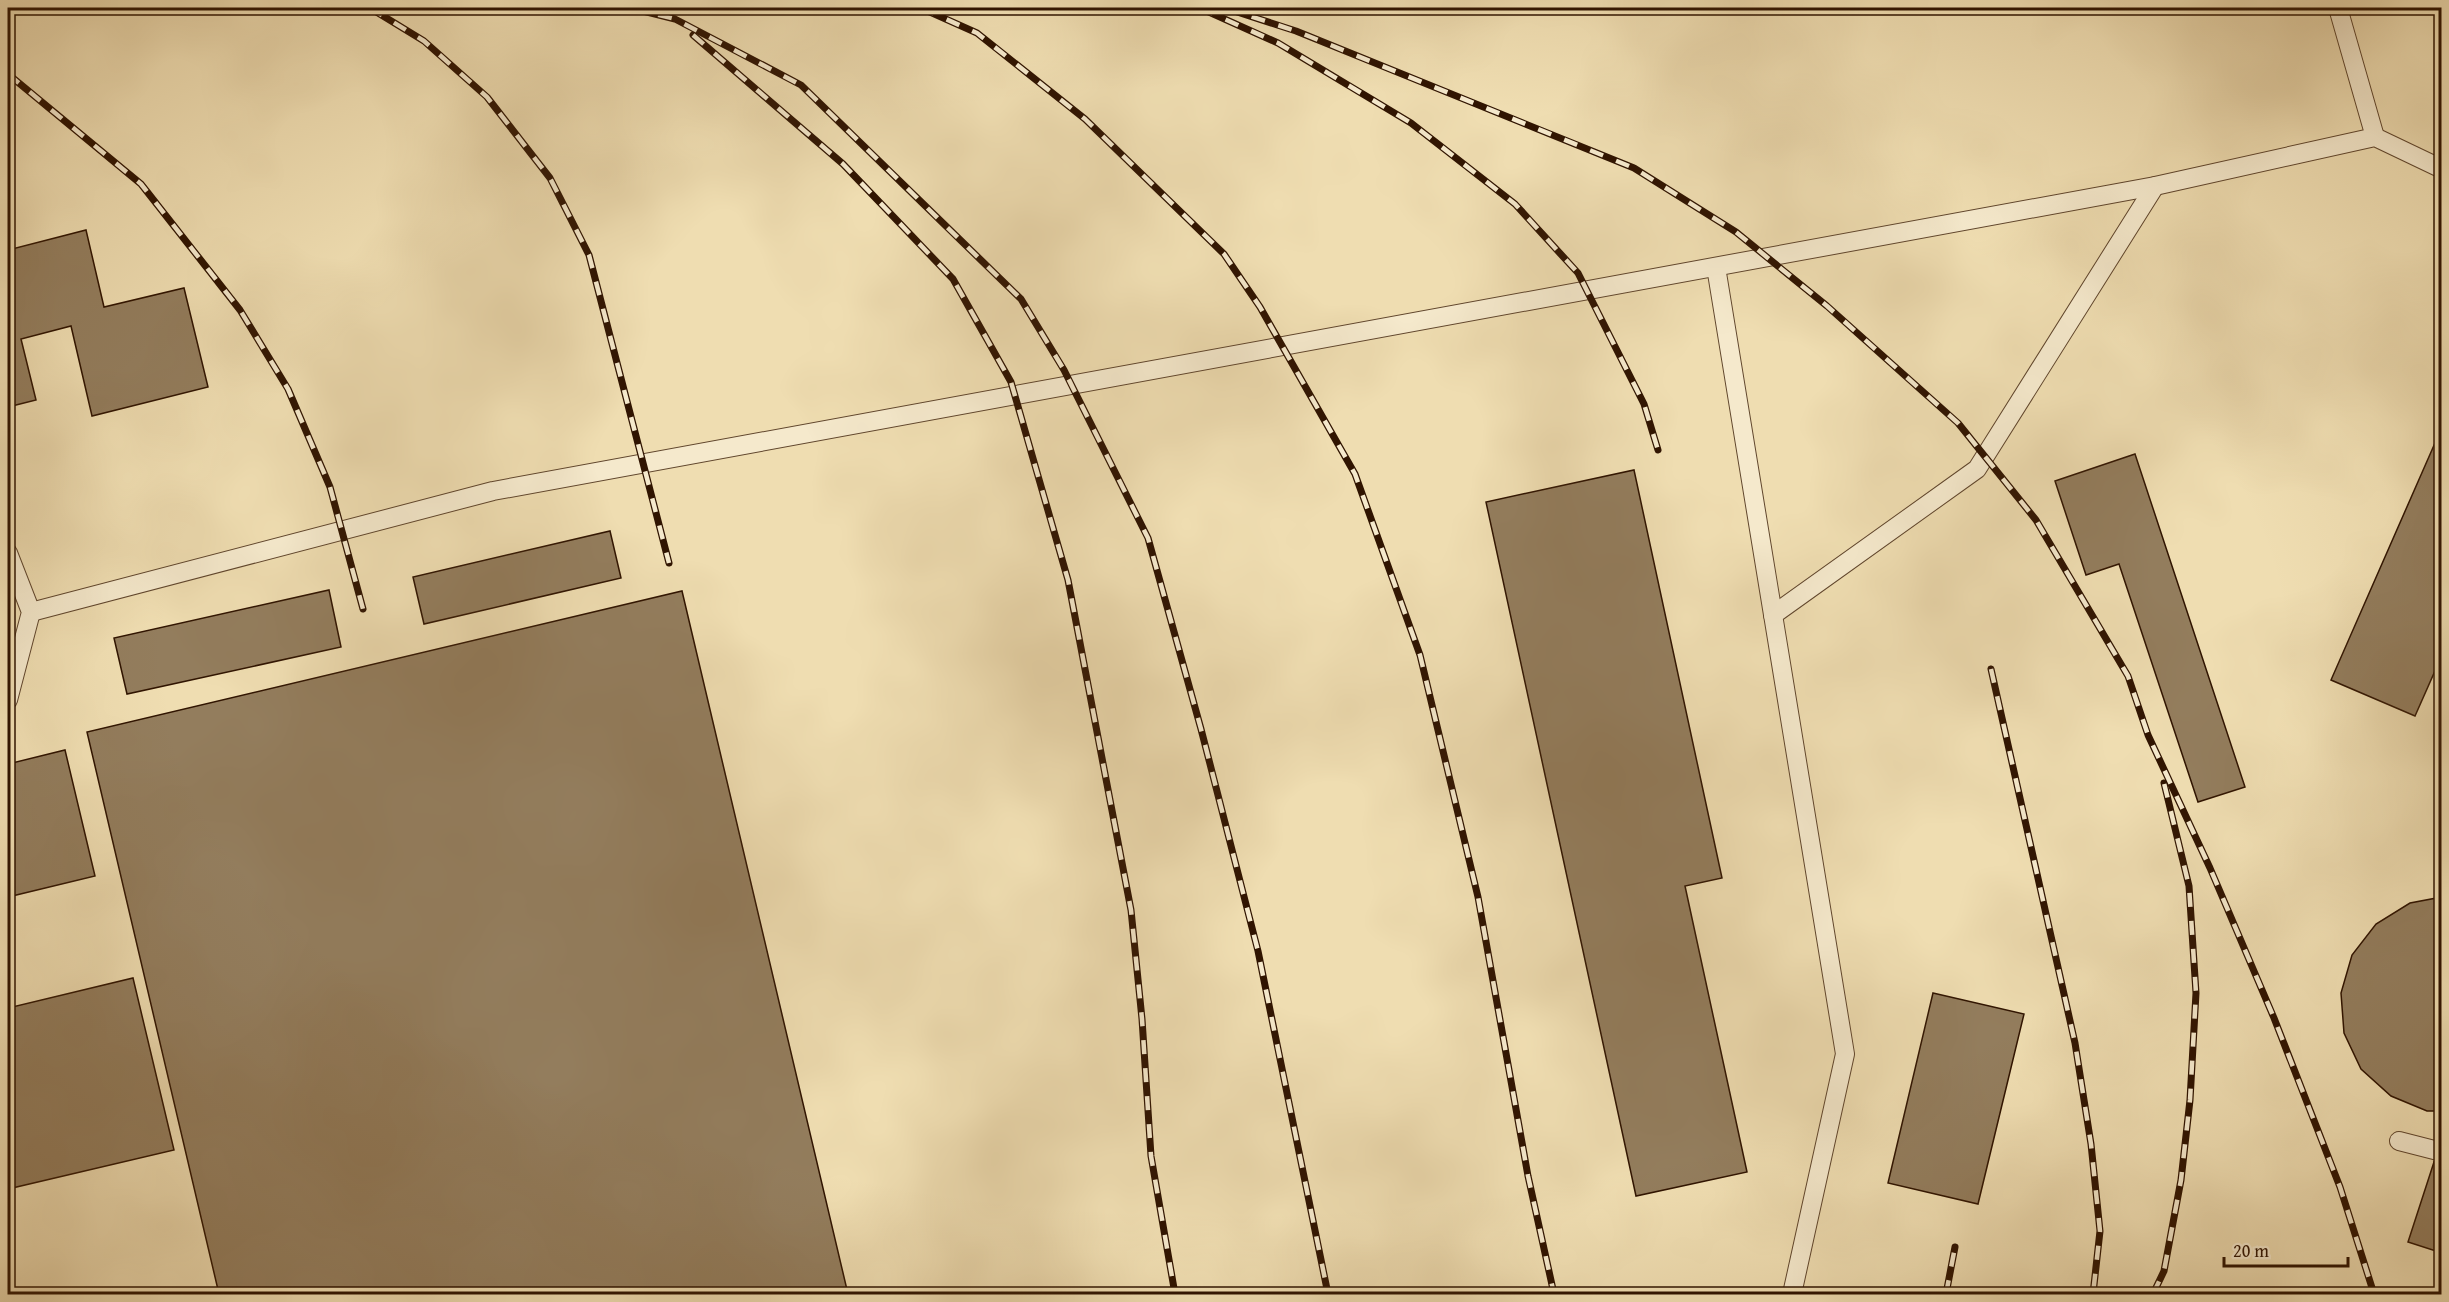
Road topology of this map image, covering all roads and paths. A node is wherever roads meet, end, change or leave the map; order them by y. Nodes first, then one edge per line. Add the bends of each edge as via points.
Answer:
1 (2338, 8) edge
2 (2375, 137) junction
3 (2442, 169) edge
4 (2155, 186) junction
5 (1716, 267) junction
6 (8, 554) edge
7 (31, 612) junction
8 (1773, 615) junction
9 (8, 700) edge
10 (2399, 1141) dead end
11 (2442, 1152) edge
12 (1792, 1294) edge

1 - 2 lane
2 - 3 lane
2 - 4 lane
4 - 5 lane
4 - 8 lane via 1977,469
5 - 7 lane via 493,491
5 - 8 lane
6 - 7 lane
7 - 9 lane
8 - 12 lane via 1845,1054
10 - 11 lane

